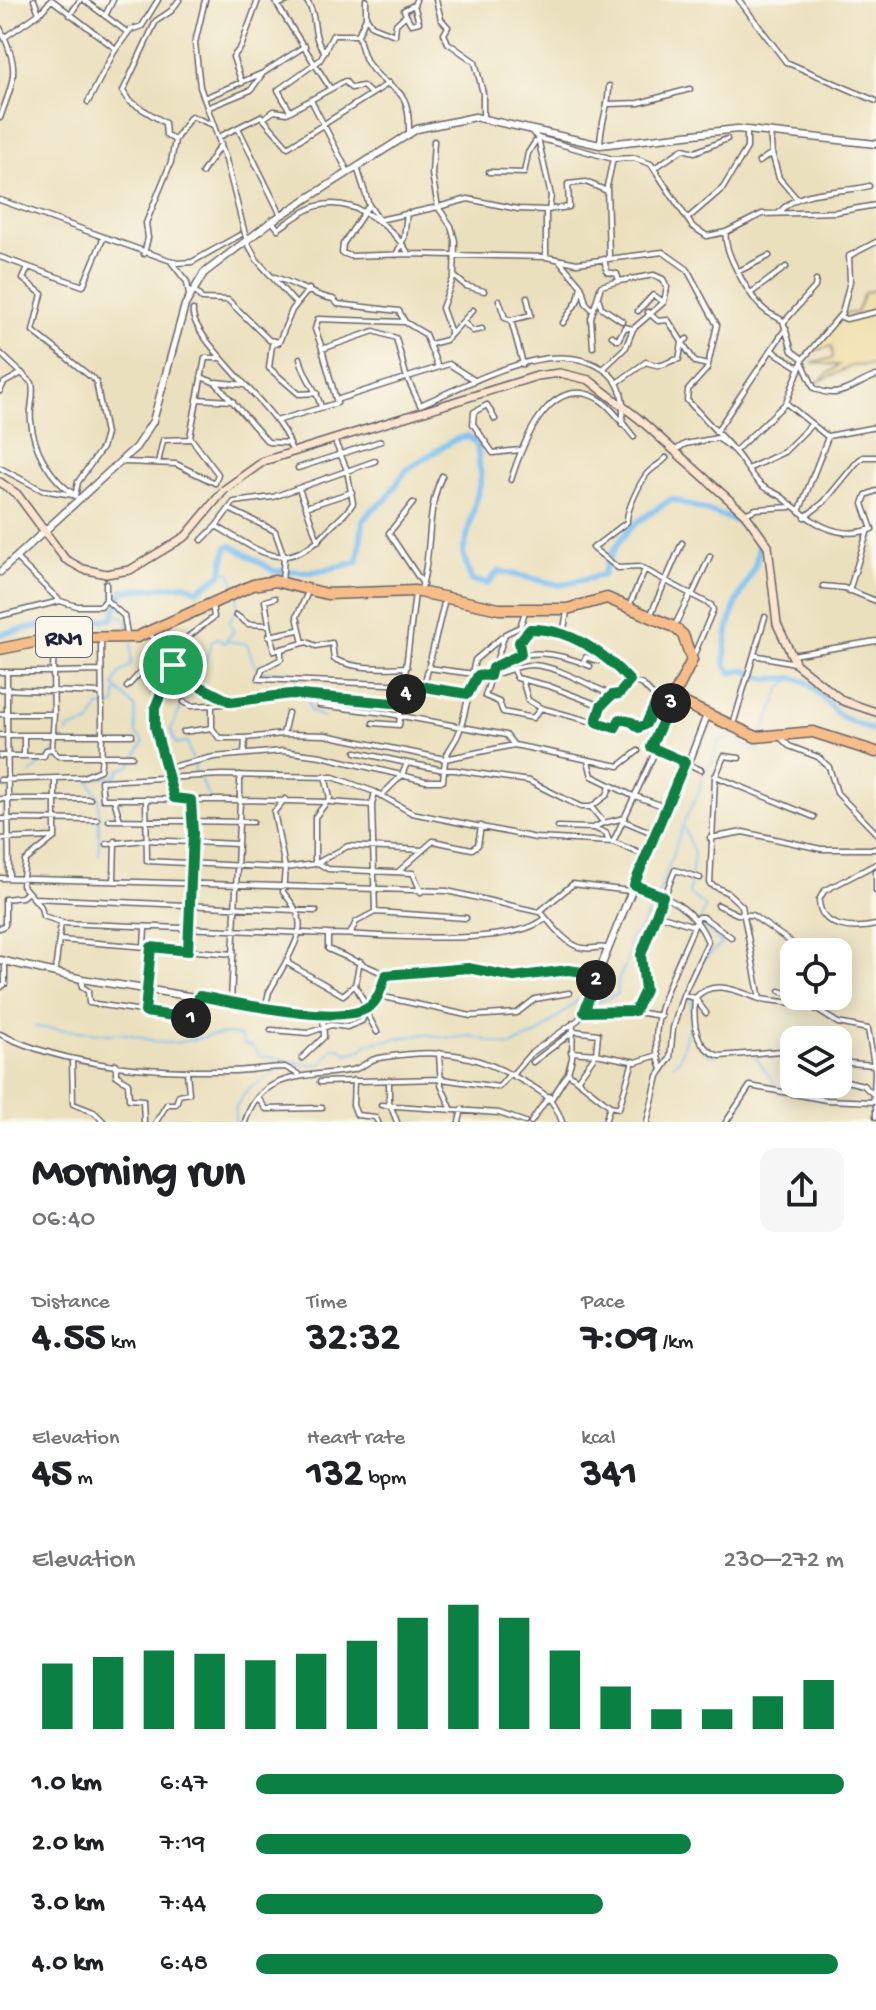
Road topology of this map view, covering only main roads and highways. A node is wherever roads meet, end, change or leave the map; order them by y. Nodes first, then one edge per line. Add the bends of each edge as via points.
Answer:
1 (0, 482) edge
2 (0, 649) edge
3 (876, 712) edge
4 (876, 752) edge

1 - 3 main road via 17,494 63,557 106,574 130,570 186,536 225,489 252,467 292,448 541,375 589,380 624,407 669,455 745,514 768,546 777,624 796,664 847,703
2 - 4 highway, RN1 via 54,638 149,632 283,575 308,592 349,595 419,589 484,607 567,609 607,598 683,635 692,660 673,698 762,738 813,732

